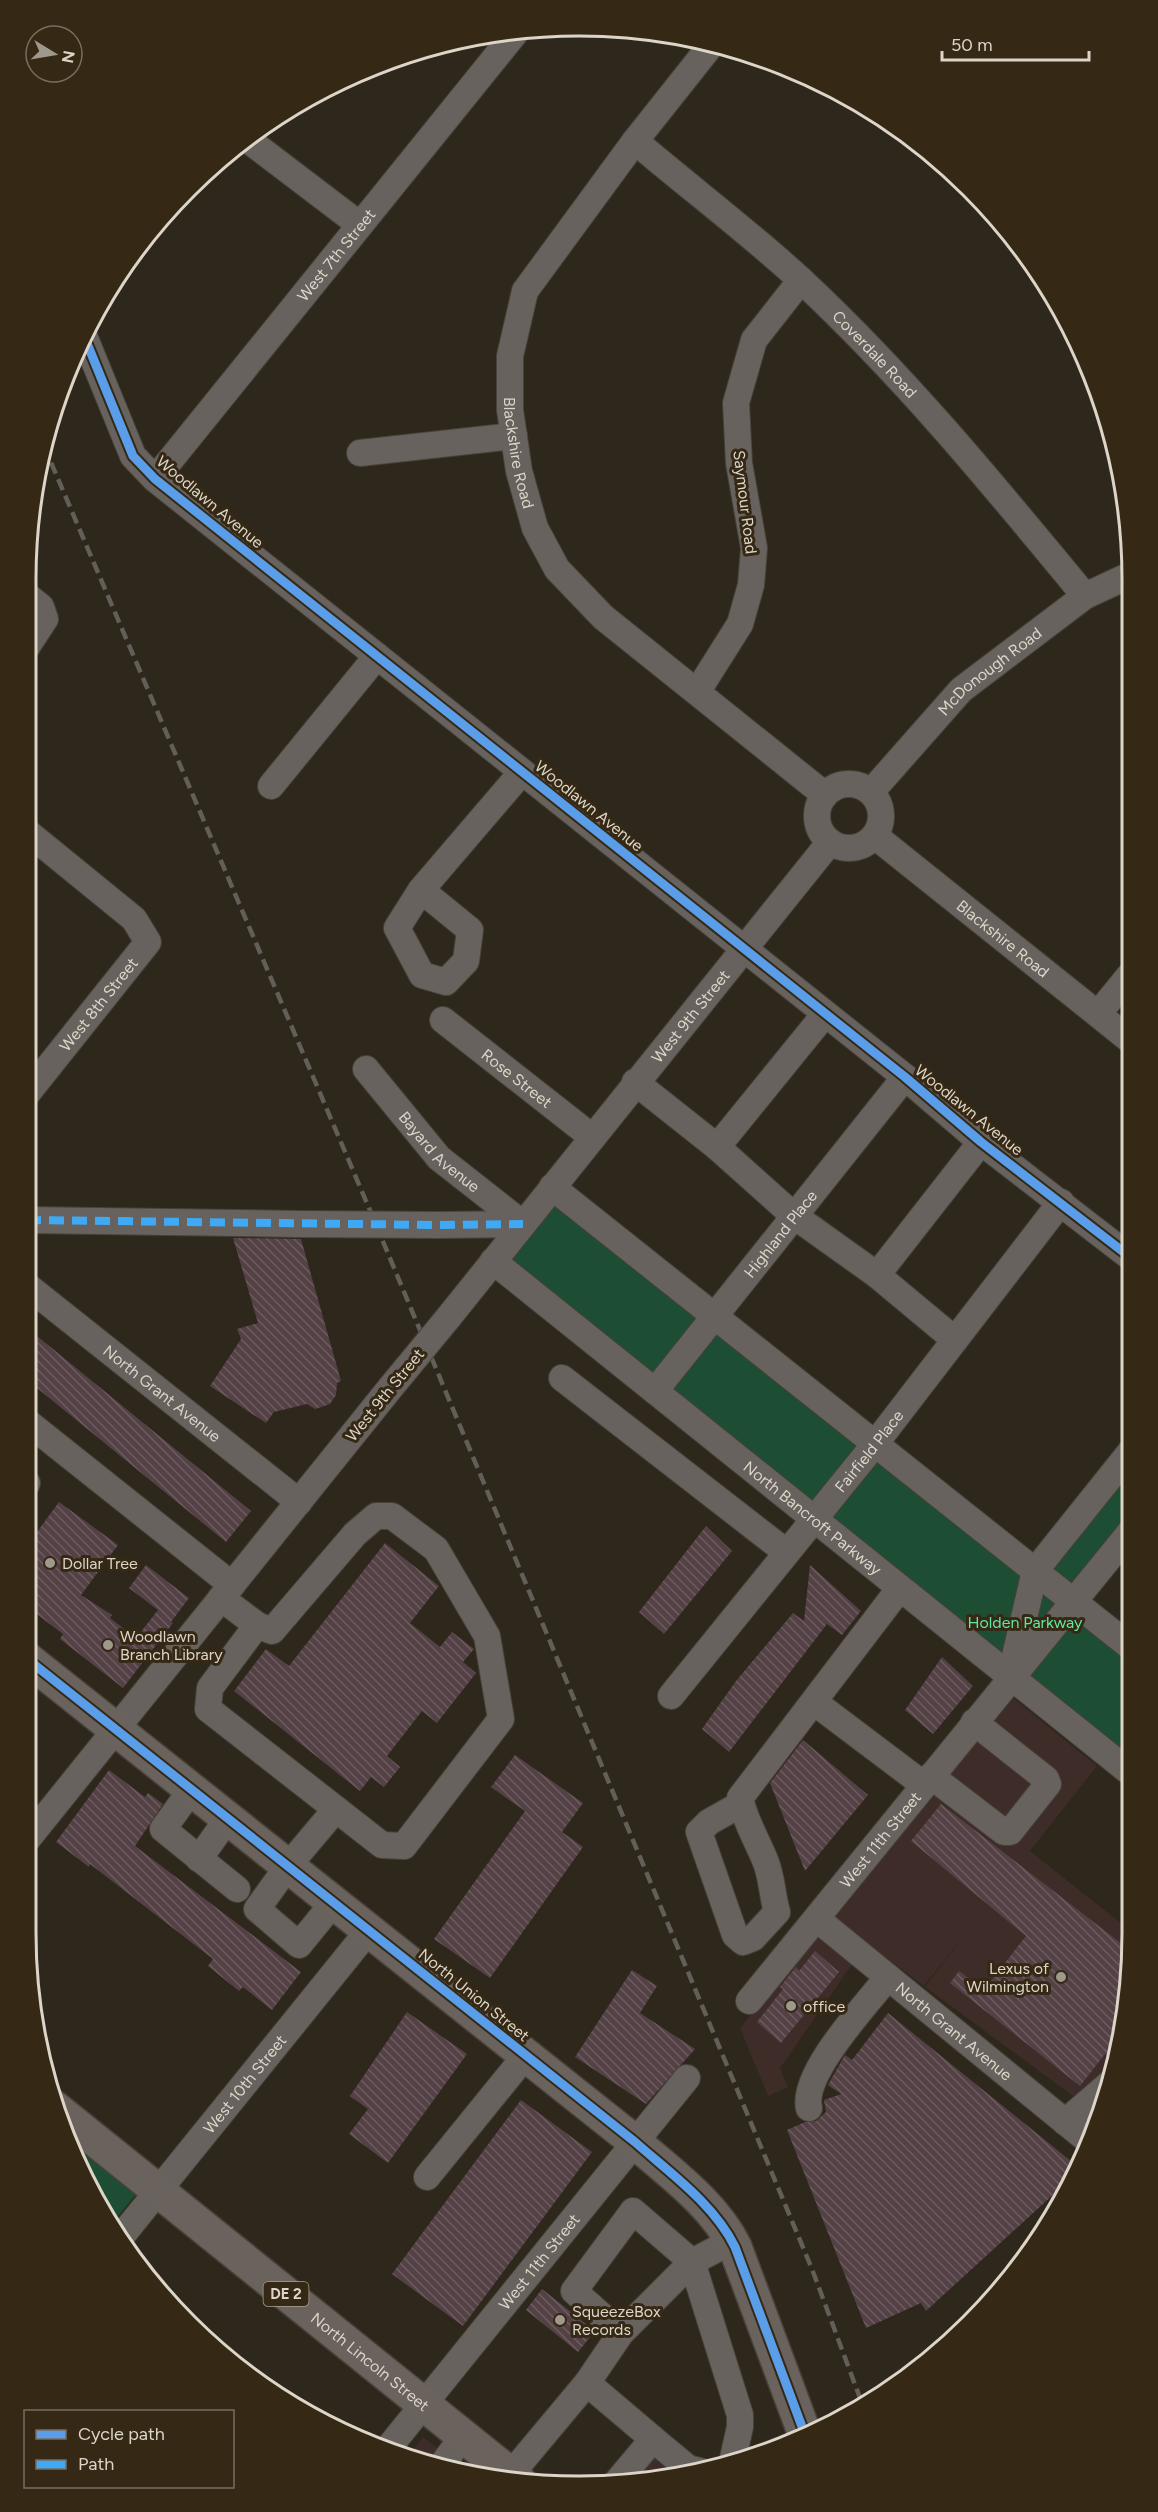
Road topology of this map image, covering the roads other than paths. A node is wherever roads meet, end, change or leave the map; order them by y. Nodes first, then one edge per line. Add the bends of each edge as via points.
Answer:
1 (509, 41) edge
2 (706, 51) edge
3 (635, 141) junction
4 (254, 144) edge
5 (360, 225) junction
6 (801, 280) junction
7 (88, 347) edge
8 (514, 436) junction
9 (360, 453) dead end
10 (156, 479) junction
11 (1122, 579) edge
12 (1085, 596) junction
13 (36, 603) edge
14 (36, 633) edge
15 (377, 656) junction
16 (697, 692) junction
17 (522, 772) junction
18 (272, 786) dead end
19 (871, 792) junction
20 (825, 795) junction
21 (875, 836) junction
22 (36, 839) edge
23 (830, 842) junction
24 (421, 891) dead end
25 (742, 948) junction
26 (1122, 985) edge
27 (825, 1014) junction
28 (1098, 1014) junction
29 (443, 1020) dead end
30 (1122, 1034) edge
31 (366, 1068) dead end
32 (905, 1077) junction
33 (36, 1082) edge
34 (635, 1082) junction
35 (592, 1137) junction
36 (981, 1142) junction
37 (717, 1147) junction
38 (552, 1187) junction
39 (1061, 1202) junction
40 (794, 1215) junction
41 (36, 1220) edge
42 (523, 1224) junction
43 (1122, 1251) edge
44 (493, 1262) junction
45 (877, 1275) junction
46 (36, 1293) edge
47 (714, 1316) junction
48 (955, 1340) junction
49 (562, 1378) dead end
50 (655, 1391) junction
51 (36, 1430) edge
52 (875, 1444) junction
53 (1122, 1462) edge
54 (299, 1502) junction
55 (813, 1518) junction
56 (1122, 1542) edge
57 (786, 1552) junction
58 (1035, 1571) junction
59 (900, 1588) junction
60 (227, 1592) junction
61 (1074, 1602) junction
62 (257, 1625) junction
63 (1122, 1640) edge
64 (36, 1666) edge
65 (1010, 1676) junction
66 (671, 1696) dead end
67 (814, 1702) junction
68 (974, 1722) junction
69 (116, 1728) junction
70 (1122, 1766) edge
71 (928, 1780) junction
72 (192, 1789) junction
73 (741, 1804) junction
74 (336, 1809) junction
75 (228, 1818) junction
76 (36, 1828) edge
77 (199, 1859) junction
78 (288, 1866) junction
79 (237, 1889) dead end
80 (333, 1902) junction
81 (777, 1912) junction
82 (817, 1919) junction
83 (369, 1930) junction
84 (888, 1977) junction
85 (749, 2001) dead end
86 (526, 2055) junction
87 (687, 2078) dead end
88 (1097, 2094) edge
89 (809, 2108) dead end
90 (69, 2119) edge
91 (1065, 2122) junction
92 (1083, 2136) edge
93 (635, 2142) junction
94 (427, 2177) dead end
95 (159, 2191) junction
96 (126, 2231) edge
97 (732, 2241) junction
98 (692, 2262) junction
99 (621, 2333) junction
100 (587, 2383) junction
101 (424, 2404) junction
102 (802, 2428) edge
103 (463, 2436) junction
104 (653, 2439) junction
105 (393, 2443) edge
106 (734, 2453) edge
107 (446, 2459) edge
108 (685, 2466) edge
109 (501, 2470) edge
110 (512, 2471) edge
111 (624, 2474) edge

1 - 5 street, West 7th Street
2 - 3 street, Blackshire Road
3 - 6 street, Coverdale Road
3 - 8 street, Blackshire Road via 525,291 510,356
4 - 5 street
5 - 10 street, West 7th Street
6 - 12 street, Coverdale Road via 954,436
6 - 16 street, Saymour Road via 754,340 736,403 739,463 754,548 751,585 740,624
7 - 10 street, Woodlawn Avenue via 133,456
8 - 9 street
8 - 16 street, Blackshire Road via 535,528 557,569 603,617
10 - 15 street, Woodlawn Avenue
11 - 12 street, McDonough Road
12 - 19 street, McDonough Road via 961,690
13 - 14 street via 45,619
15 - 17 street, Woodlawn Avenue
15 - 18 street
16 - 20 street, Blackshire Road
17 - 24 street
17 - 25 street, Woodlawn Avenue
19 - 20 street via 850,784 837,786
19 - 21 street via 881,812
20 - 23 street via 817,818
21 - 23 street via 852,848
21 - 28 street, Blackshire Road
22 - 33 street, West 8th Street via 128,914 148,942
23 - 25 street
25 - 27 street, Woodlawn Avenue
25 - 34 street, West 9th Street
26 - 28 street
27 - 32 street, Woodlawn Avenue
27 - 37 street
28 - 30 street, Blackshire Road
29 - 35 street, Rose Street
31 - 42 street, Bayard Avenue via 439,1158
32 - 36 street, Woodlawn Avenue
32 - 40 street, Highland Place
34 - 35 street, West 9th Street
34 - 37 street
35 - 38 street, West 9th Street
36 - 39 street, Woodlawn Avenue
36 - 45 street
37 - 40 street
38 - 42 street, West 9th Street
38 - 47 street
39 - 43 street, Woodlawn Avenue
39 - 48 street, Fairfield Place
40 - 45 street
40 - 47 street, Highland Place
41 - 42 street, bridge
42 - 44 street, West 9th Street
44 - 50 street, North Bancroft Parkway
44 - 54 street, West 9th Street, bridge
45 - 48 street
46 - 54 street, North Grant Avenue
47 - 50 street, Highland Place
47 - 52 street
48 - 52 street, Fairfield Place
49 - 57 street
50 - 55 street, North Bancroft Parkway
51 - 60 street
52 - 55 street, Fairfield Place
52 - 58 street
53 - 58 street, West 11th Street
54 - 60 street, West 9th Street
55 - 57 street, Fairfield Place
55 - 59 street, North Bancroft Parkway
56 - 61 street, West 11th Street
57 - 66 street, Fairfield Place
58 - 61 street
58 - 65 street, West 11th Street
59 - 65 street, North Bancroft Parkway
59 - 67 street
60 - 62 street
60 - 69 street, West 9th Street
61 - 63 street
61 - 65 street, West 11th Street
62 - 74 street via 210,1688 208,1709
62 - 74 street via 272,1631 355,1534 376,1516 392,1516 436,1549 487,1636 501,1719 404,1846 382,1845
64 - 69 main road, North Union Street
65 - 68 street, West 11th Street
65 - 70 street, North Bancroft Parkway
67 - 71 street
67 - 73 street via 740,1798
68 - 71 street, West 11th Street
68 - 71 street via 1046,1779 1048,1784 1017,1824 1010,1832 1004,1832
69 - 72 main road, North Union Street
69 - 76 street, West 9th Street
71 - 82 street, West 11th Street
72 - 75 main road, North Union Street
72 - 77 street via 163,1829
73 - 81 street via 743,1817 766,1863
73 - 81 street via 699,1832 735,1935 743,1942 753,1938
74 - 78 street
75 - 77 street
75 - 78 main road, North Union Street
77 - 79 street
78 - 80 main road, North Union Street
78 - 80 street via 257,1909 299,1945
80 - 83 main road, North Union Street
81 - 82 street via 792,1911
82 - 84 street, North Grant Avenue
82 - 85 street, West 11th Street
83 - 86 main road, North Union Street
83 - 95 street, West 10th Street
84 - 89 street via 817,2069 806,2097
84 - 91 street, North Grant Avenue
86 - 93 main road, North Union Street
86 - 94 street
87 - 93 street, West 11th Street
88 - 91 street
90 - 95 main road, North Lincoln Street / DE 2
91 - 92 street, North Grant Avenue
93 - 97 main road, North Union Street via 702,2202
93 - 101 street, West 11th Street
95 - 96 street, West 10th Street
95 - 101 main road, North Lincoln Street / DE 2
97 - 98 street
97 - 102 main road, North Union Street
98 - 99 street
98 - 99 street via 633,2211 574,2291
98 - 106 street via 740,2415
99 - 100 street
100 - 104 street
100 - 110 street
101 - 103 main road, North Lincoln Street / DE 2
101 - 105 street, West 11th Street
103 - 107 street
103 - 109 main road, North Lincoln Street / DE 2
104 - 108 street
104 - 111 street

